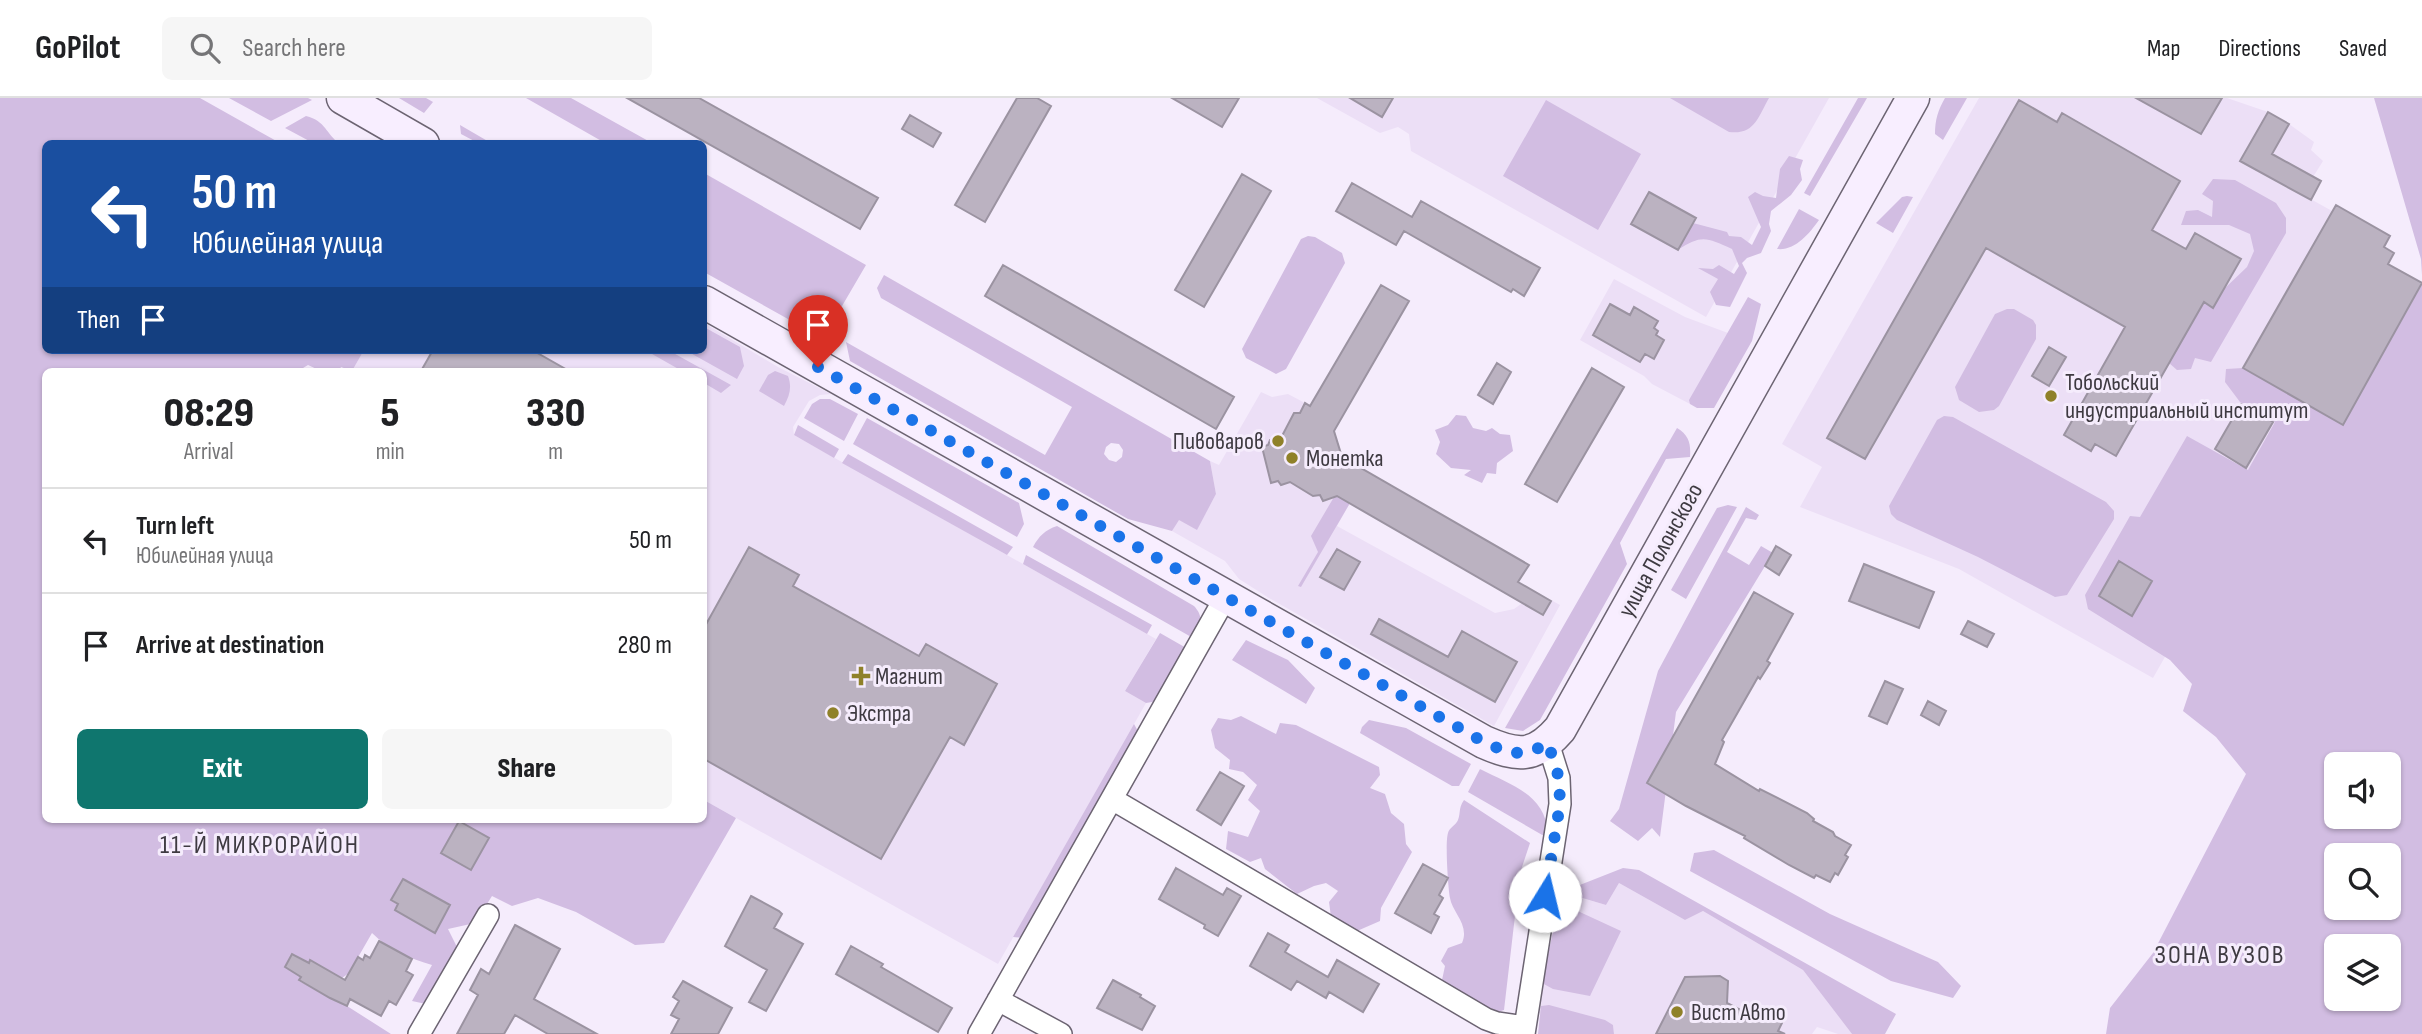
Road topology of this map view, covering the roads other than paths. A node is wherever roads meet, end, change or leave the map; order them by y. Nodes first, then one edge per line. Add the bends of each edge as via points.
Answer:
1 (343, 98) edge
2 (1913, 98) edge
3 (415, 140) edge
4 (707, 304) edge
5 (1225, 598) junction
6 (1548, 743) junction
7 (1112, 799) junction
8 (488, 915) dead end
9 (998, 1000) junction
10 (1525, 1031) edge
11 (419, 1034) edge
12 (979, 1034) edge
13 (1061, 1034) edge

1 - 3 main road
2 - 6 main road, улица Полонского via 1571,710
4 - 5 main road
5 - 6 main road via 1498,748 1532,753
5 - 7 street
6 - 10 street via 1559,778 1560,804
7 - 9 street
7 - 10 street via 1486,1019
8 - 11 street
9 - 12 street
9 - 13 street

